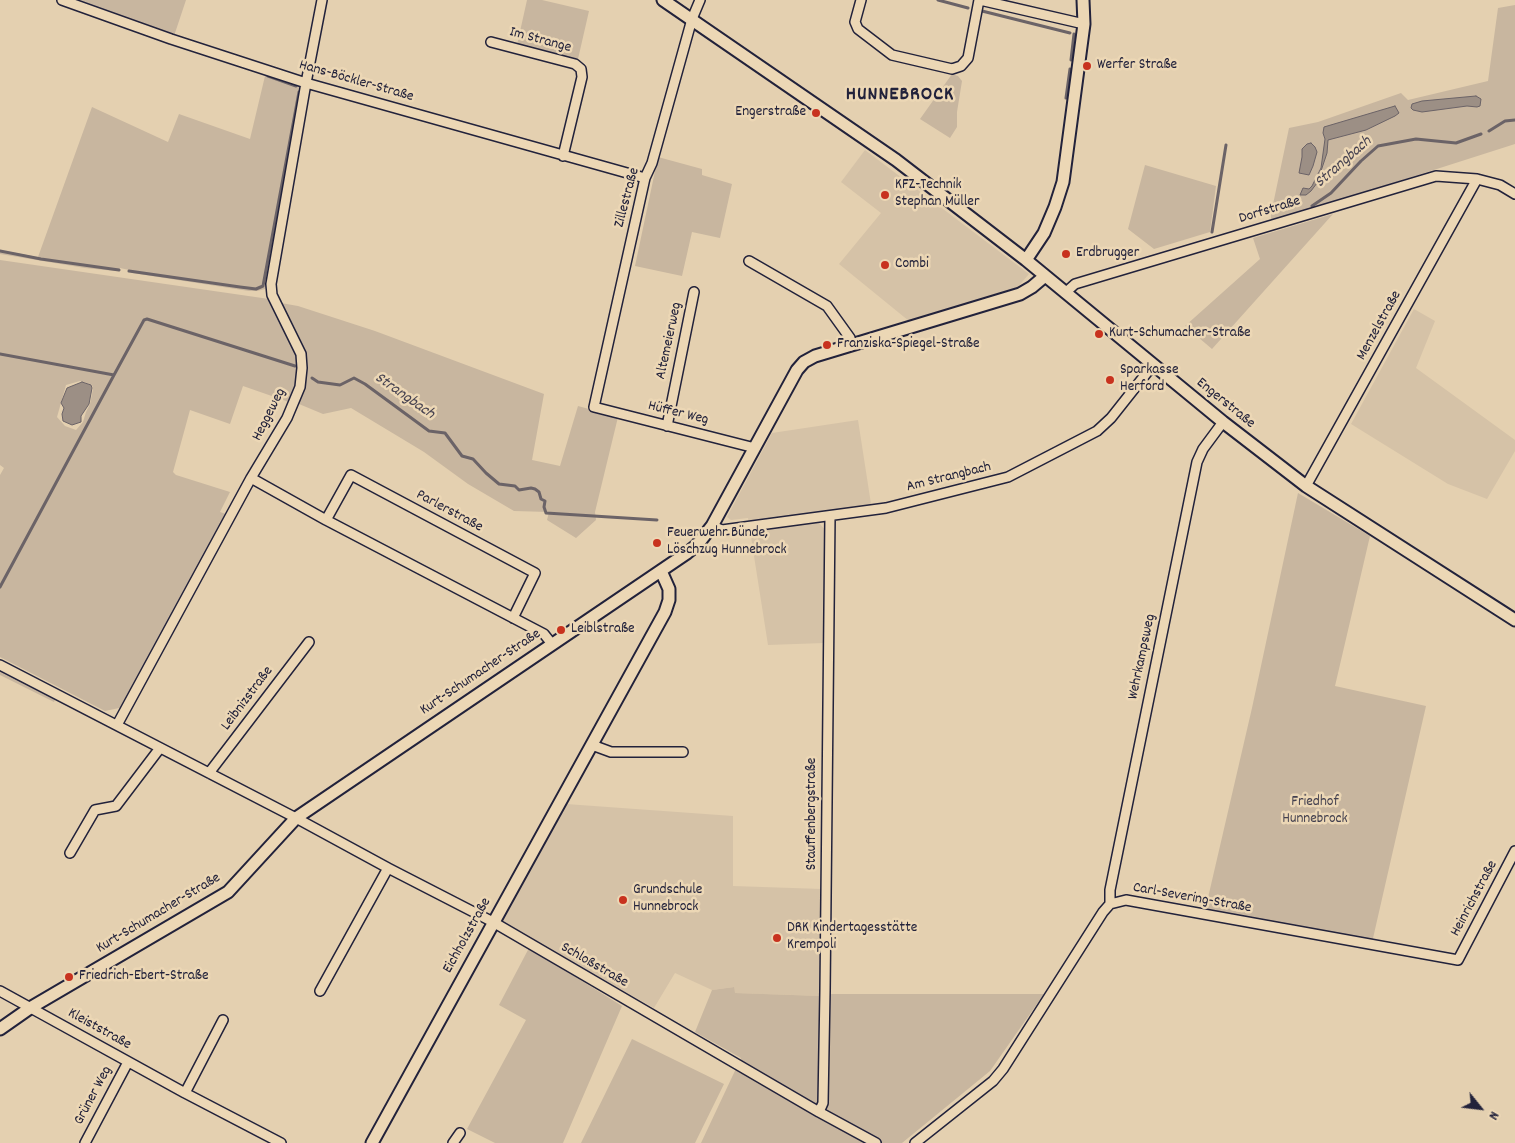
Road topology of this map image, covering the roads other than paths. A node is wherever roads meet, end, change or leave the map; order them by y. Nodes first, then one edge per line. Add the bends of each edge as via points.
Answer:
1 (62, 0) edge
2 (322, 0) edge
3 (663, 0) edge
4 (700, 0) edge
5 (861, 0) edge
6 (979, 0) edge
7 (1083, 0) edge
8 (692, 19) junction
9 (1084, 24) junction
10 (491, 42) dead end
11 (306, 83) junction
12 (563, 156) junction
13 (645, 178) junction
14 (1477, 179) junction
15 (1515, 194) edge
16 (1026, 260) junction
17 (749, 261) dead end
18 (1045, 276) junction
19 (694, 292) dead end
20 (1065, 293) junction
21 (851, 346) junction
22 (1153, 365) junction
23 (594, 407) joint
24 (1223, 422) junction
25 (667, 426) junction
26 (755, 448) junction
27 (251, 478) junction
28 (1306, 486) junction
29 (830, 516) junction
30 (326, 520) junction
31 (712, 526) junction
32 (661, 571) junction
33 (513, 618) junction
34 (1515, 620) edge
35 (309, 642) dead end
36 (552, 644) junction
37 (0, 665) edge
38 (117, 725) junction
39 (592, 745) junction
40 (160, 748) junction
41 (683, 752) dead end
42 (209, 773) junction
43 (296, 818) junction
44 (1515, 851) edge
45 (70, 853) dead end
46 (388, 868) junction
47 (1110, 904) junction
48 (493, 922) junction
49 (1458, 960) joint
50 (320, 990) dead end
51 (0, 991) edge
52 (30, 1008) junction
53 (223, 1020) dead end
54 (0, 1028) edge
55 (128, 1062) junction
56 (185, 1093) junction
57 (819, 1112) junction
58 (460, 1133) dead end
59 (85, 1143) edge
60 (281, 1143) edge
61 (372, 1143) edge
62 (453, 1143) edge
63 (876, 1143) edge
64 (915, 1143) edge

1 - 11 street, Hans-Böckler-Straße
2 - 11 street, Heggeweg
3 - 8 street, Engerstraße
4 - 8 street, Zillestraße
5 - 6 street via 855,22 858,30 892,55 952,69 961,66 968,58
6 - 9 street
7 - 9 street
8 - 13 street, Zillestraße
8 - 16 street, Engerstraße via 896,160
9 - 16 street via 1063,182 1044,233
10 - 12 street, Im Strange via 575,64 581,69 582,77
11 - 12 street, Hans-Böckler-Straße
11 - 27 street, Heggeweg via 271,284 272,295 301,354 300,387 287,418
12 - 13 street, Hans-Böckler-Straße
13 - 23 street, Zillestraße
14 - 15 street, Dorfstraße via 1500,185
14 - 20 street, Dorfstraße via 1436,176 1075,284
14 - 28 street, Menzelstraße
16 - 18 street, Engerstraße
17 - 21 street via 827,306 850,338
18 - 20 street, Engerstraße
18 - 21 street, Kurt-Schumacher-Straße via 1020,294
19 - 25 street, Altemeierweg
20 - 22 street, Engerstraße
21 - 26 street, Kurt-Schumacher-Straße via 804,362
22 - 24 street, Engerstraße
22 - 29 street, Am Strangbach via 1112,418 1097,431 1008,477 886,508
23 - 25 street, Hüffer Weg
24 - 28 street, Engerstraße
24 - 47 street, Wehrkampsweg via 1197,462 1110,890
25 - 26 street, Hüffer Weg
26 - 31 street, Kurt-Schumacher-Straße
27 - 30 street
27 - 38 street, Heggeweg
28 - 34 street, Engerstraße
29 - 31 street, Am Strangbach via 722,530
29 - 57 street, Stauffenbergstraße via 826,991 823,1103
30 - 33 street
30 - 33 street, Parlerstraße via 351,475 535,573
31 - 32 street, Kurt-Schumacher-Straße via 697,545
32 - 36 street, Kurt-Schumacher-Straße
32 - 39 street, Eichholzstraße via 669,589 665,612
33 - 36 street via 544,634
35 - 42 street, Leibnizstraße
36 - 43 street, Kurt-Schumacher-Straße
37 - 38 street
38 - 40 street
39 - 41 street via 611,752
39 - 48 street, Eichholzstraße
40 - 42 street
40 - 45 street via 116,806 95,810
42 - 43 street
43 - 46 street, Schloßstraße
43 - 52 street, Kurt-Schumacher-Straße via 228,892
44 - 49 street, Heinrichstraße
46 - 48 street, Schloßstraße
46 - 50 street
47 - 49 street, Carl-Severing-Straße via 1126,900
47 - 64 street, Carl-Severing-Straße via 1003,1069 993,1081
48 - 57 street, Schloßstraße
48 - 61 street, Eichholzstraße
51 - 52 street, Kleiststraße
52 - 54 street, Kurt-Schumacher-Straße
52 - 55 street, Kleiststraße
53 - 56 street
55 - 56 street, Kleiststraße
55 - 59 street, Grüner Weg
56 - 60 street, Kleiststraße
57 - 63 street, Schloßstraße
58 - 62 street

